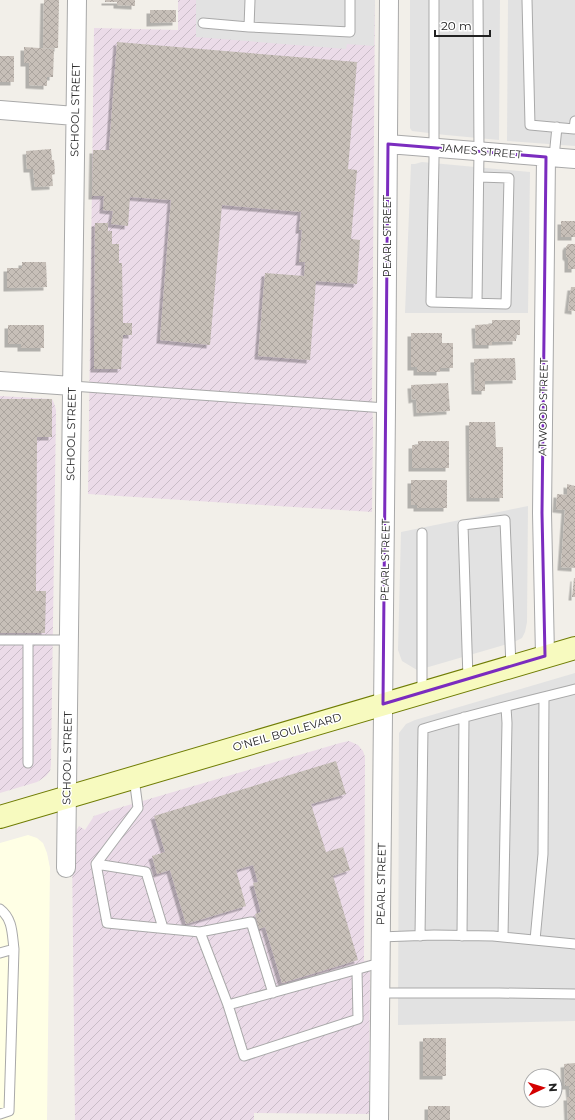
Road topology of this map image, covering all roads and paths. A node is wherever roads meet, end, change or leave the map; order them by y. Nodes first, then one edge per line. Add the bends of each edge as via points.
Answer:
1 (77, 0) edge
2 (250, 0) edge
3 (350, 0) edge
4 (389, 0) edge
5 (434, 0) edge
6 (478, 0) edge
7 (527, 0) edge
8 (203, 23) dead end
9 (249, 28) junction
10 (0, 110) edge
11 (75, 116) junction
12 (575, 121) edge
13 (557, 127) junction
14 (388, 144) junction
15 (434, 148) junction
16 (479, 151) junction
17 (550, 157) junction
18 (575, 159) edge
19 (479, 177) junction
20 (477, 303) junction
21 (0, 381) edge
22 (72, 386) junction
23 (386, 408) junction
24 (422, 533) dead end
25 (0, 640) edge
26 (28, 640) junction
27 (69, 640) junction
28 (575, 648) edge
29 (545, 656) junction
30 (511, 667) junction
31 (468, 679) junction
32 (575, 689) edge
33 (422, 693) junction
34 (544, 697) junction
35 (383, 704) junction
36 (506, 708) junction
37 (464, 717) junction
38 (28, 763) dead end
39 (134, 778) junction
40 (67, 798) junction
41 (0, 817) edge
42 (96, 864) junction
43 (66, 868) dead end
44 (0, 909) edge
45 (163, 928) junction
46 (200, 932) junction
47 (420, 936) junction
48 (462, 936) junction
49 (380, 937) junction
50 (503, 937) junction
51 (536, 940) junction
52 (575, 944) edge
53 (14, 949) junction
54 (0, 953) edge
55 (380, 963) junction
56 (357, 970) junction
57 (273, 993) junction
58 (380, 993) junction
59 (575, 994) edge
60 (228, 1006) junction
61 (0, 1114) edge
62 (380, 1120) edge

1 - 11 street, SCHOOL STREET
2 - 9 lane
3 - 9 lane via 350,32
4 - 14 street, PEARL STREET
5 - 15 lane
6 - 16 lane
7 - 13 lane via 530,125
8 - 9 lane
10 - 11 street
11 - 22 street, SCHOOL STREET
12 - 13 lane via 574,129
13 - 17 lane
14 - 15 street, JAMES STREET
14 - 23 street, PEARL STREET
15 - 16 street, JAMES STREET
15 - 20 lane via 431,302
16 - 17 street, JAMES STREET
16 - 19 lane
17 - 18 street, JAMES STREET
17 - 29 street, ATWOOD STREET via 542,513
19 - 20 lane
19 - 20 lane via 509,178 506,304
21 - 22 street
22 - 23 lane
22 - 27 street, SCHOOL STREET
23 - 35 street, PEARL STREET
24 - 33 lane
25 - 26 lane
26 - 27 lane
26 - 38 lane
27 - 40 street, SCHOOL STREET
28 - 29 main road, O'NEIL BOULEVARD
29 - 30 main road, O'NEIL BOULEVARD
30 - 31 main road, O'NEIL BOULEVARD
30 - 31 lane via 506,520 463,525
31 - 33 main road, O'NEIL BOULEVARD
32 - 34 lane
33 - 35 main road, O'NEIL BOULEVARD
34 - 36 lane
34 - 51 lane via 543,854
35 - 39 main road, O'NEIL BOULEVARD
35 - 49 street, PEARL STREET
36 - 37 lane
36 - 50 lane
37 - 47 lane via 423,728
37 - 48 lane
39 - 40 main road, O'NEIL BOULEVARD
39 - 42 lane via 138,808
40 - 41 main road, O'NEIL BOULEVARD
40 - 43 street, SCHOOL STREET
42 - 45 lane via 146,872
42 - 45 lane via 107,923
44 - 53 lane via 6,914 12,928
45 - 46 lane
46 - 57 lane via 251,922
46 - 60 lane
47 - 48 lane
47 - 49 lane
48 - 50 lane
49 - 55 street, PEARL STREET
50 - 51 lane
51 - 52 lane
53 - 54 lane
53 - 61 lane via 10,1111
55 - 56 lane
55 - 58 street, PEARL STREET
56 - 57 lane
56 - 60 lane via 358,1019 244,1056
57 - 60 lane
58 - 59 lane
58 - 62 street, PEARL STREET

